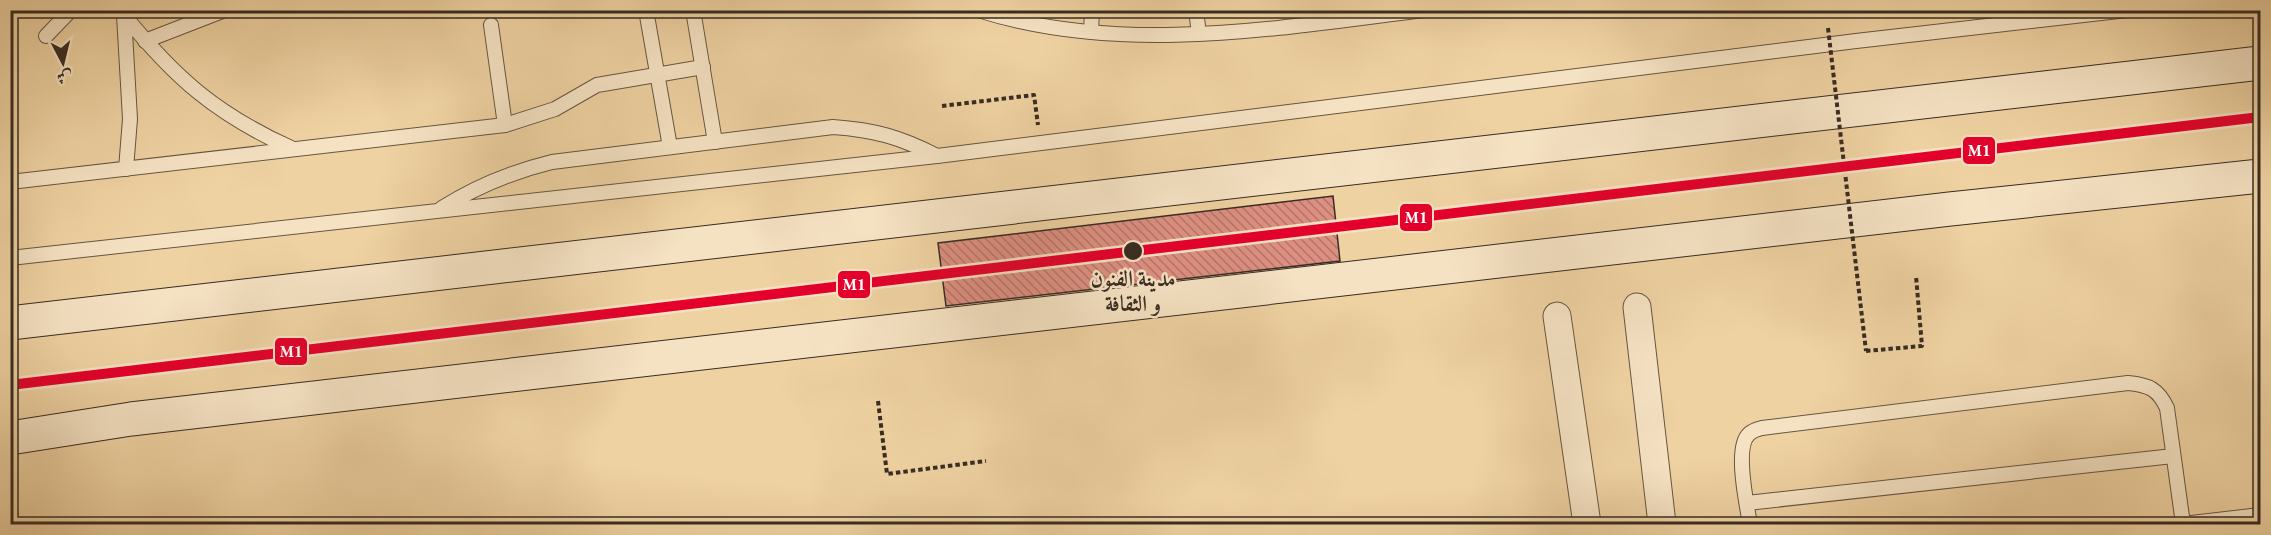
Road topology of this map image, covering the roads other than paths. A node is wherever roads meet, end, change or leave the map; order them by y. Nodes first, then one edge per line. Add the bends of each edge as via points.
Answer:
1 (71, 10) edge
2 (225, 10) edge
3 (646, 10) edge
4 (693, 10) edge
5 (978, 10) edge
6 (1092, 10) edge
7 (1196, 10) edge
8 (1424, 10) edge
9 (2127, 10) edge
10 (123, 13) edge
11 (1346, 15) edge
12 (491, 25) dead end
13 (1091, 32) junction
14 (1199, 34) junction
15 (46, 36) dead end
16 (145, 41) junction
17 (2260, 63) edge
18 (703, 67) junction
19 (658, 74) junction
20 (505, 124) junction
21 (715, 142) junction
22 (670, 147) junction
23 (293, 149) junction
24 (937, 156) junction
25 (126, 168) junction
26 (2260, 176) edge
27 (10, 182) edge
28 (438, 211) junction
29 (10, 258) edge
30 (1637, 307) dead end
31 (1557, 316) dead end
32 (10, 323) edge
33 (10, 438) edge
34 (2174, 456) junction
35 (1747, 503) junction
36 (2260, 515) edge
37 (1587, 525) edge
38 (1662, 525) edge
39 (1750, 525) edge

1 - 15 lane
2 - 16 lane
3 - 19 lane
4 - 18 lane
5 - 13 lane
6 - 13 lane
7 - 14 lane
8 - 11 lane
9 - 24 lane
10 - 16 lane
10 - 25 lane via 130,119
11 - 14 lane via 1241,32
12 - 20 lane
13 - 14 lane
16 - 23 lane via 183,82 217,109
17 - 32 street
18 - 19 lane
18 - 21 lane
19 - 20 lane via 597,85 545,113
19 - 22 lane
20 - 23 lane
21 - 22 lane
21 - 24 lane via 833,127 870,129 905,139
22 - 28 lane via 552,162 512,172 473,189
23 - 25 lane
24 - 28 lane
25 - 27 lane
26 - 33 street via 179,414
28 - 29 lane
30 - 38 street
31 - 37 street
34 - 35 lane
34 - 35 lane via 2167,408 2160,393 2148,385 2128,383 1762,428 1749,434 1743,444
34 - 36 lane via 2183,525
35 - 39 lane

